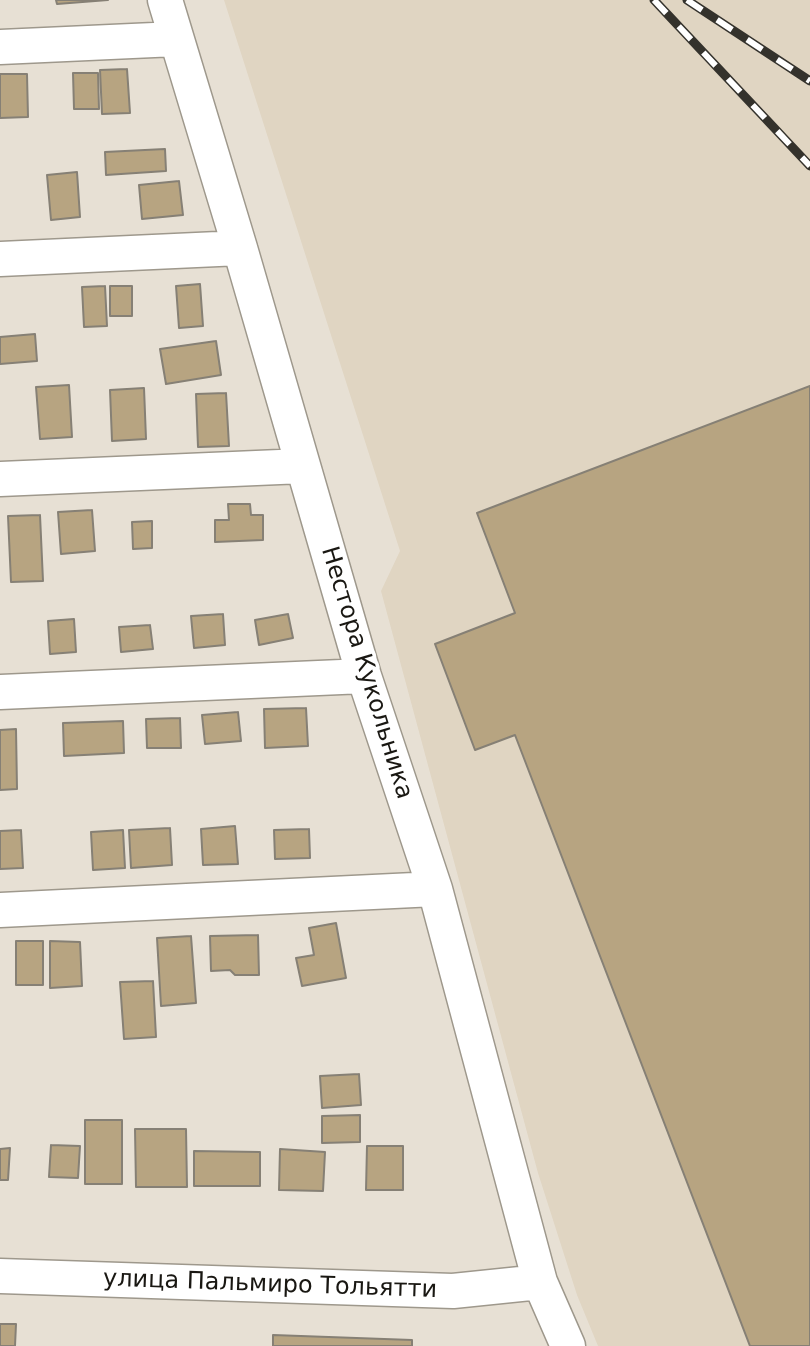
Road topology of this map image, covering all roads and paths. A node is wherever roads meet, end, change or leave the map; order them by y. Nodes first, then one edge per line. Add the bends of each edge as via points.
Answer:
1 (165, 0) edge
2 (176, 39) junction
3 (0, 47) edge
4 (240, 248) junction
5 (0, 259) edge
6 (303, 466) junction
7 (0, 479) edge
8 (364, 676) junction
9 (0, 692) edge
10 (435, 889) junction
11 (0, 910) edge
12 (0, 1276) edge
13 (540, 1282) junction
14 (568, 1346) edge

1 - 2 street, Нестора Кукольника
2 - 3 street
2 - 4 street, Нестора Кукольника
4 - 5 street
4 - 6 street, Нестора Кукольника
6 - 7 street
6 - 8 street, Нестора Кукольника
8 - 9 street
8 - 10 street, Нестора Кукольника
10 - 11 street
10 - 13 street, Нестора Кукольника
12 - 13 street, улица Пальмиро Тольятти via 453,1291
13 - 14 street, Нестора Кукольника

